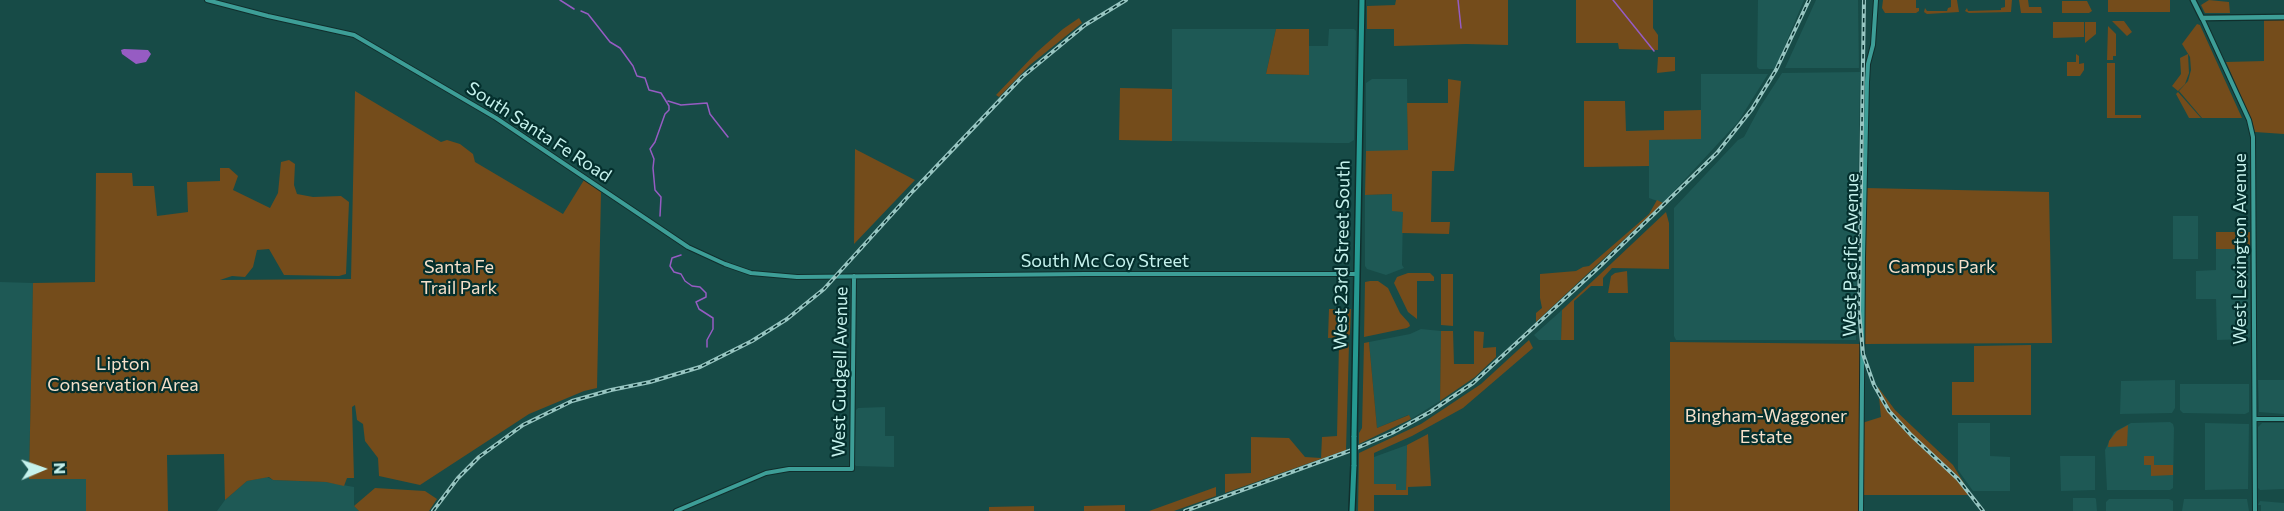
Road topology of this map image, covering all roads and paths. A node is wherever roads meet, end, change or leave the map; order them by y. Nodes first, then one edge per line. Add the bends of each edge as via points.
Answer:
1 (207, 0) edge
2 (1362, 0) edge
3 (1876, 0) edge
4 (2193, 0) edge
5 (2284, 17) edge
6 (2202, 18) junction
7 (1356, 274) junction
8 (854, 276) junction
9 (2254, 419) junction
10 (2284, 419) edge
11 (676, 511) edge
12 (1352, 511) edge
13 (1861, 511) edge
14 (2255, 511) edge

1 - 8 street, South Santa Fe Road via 354,35 496,118 688,247 725,264 752,273 788,277
2 - 7 main road, West 23rd Street South
3 - 13 street, West Pacific Avenue via 1868,70
4 - 6 main road, West Lexington Avenue
5 - 6 main road
6 - 9 street, West Lexington Avenue via 2249,120 2253,137
7 - 8 street, South Mc Coy Street
7 - 12 main road, West 23rd Street South, bridge
8 - 11 street, West Gudgell Avenue via 852,469 766,473
9 - 10 street
9 - 14 street, West Lexington Avenue

